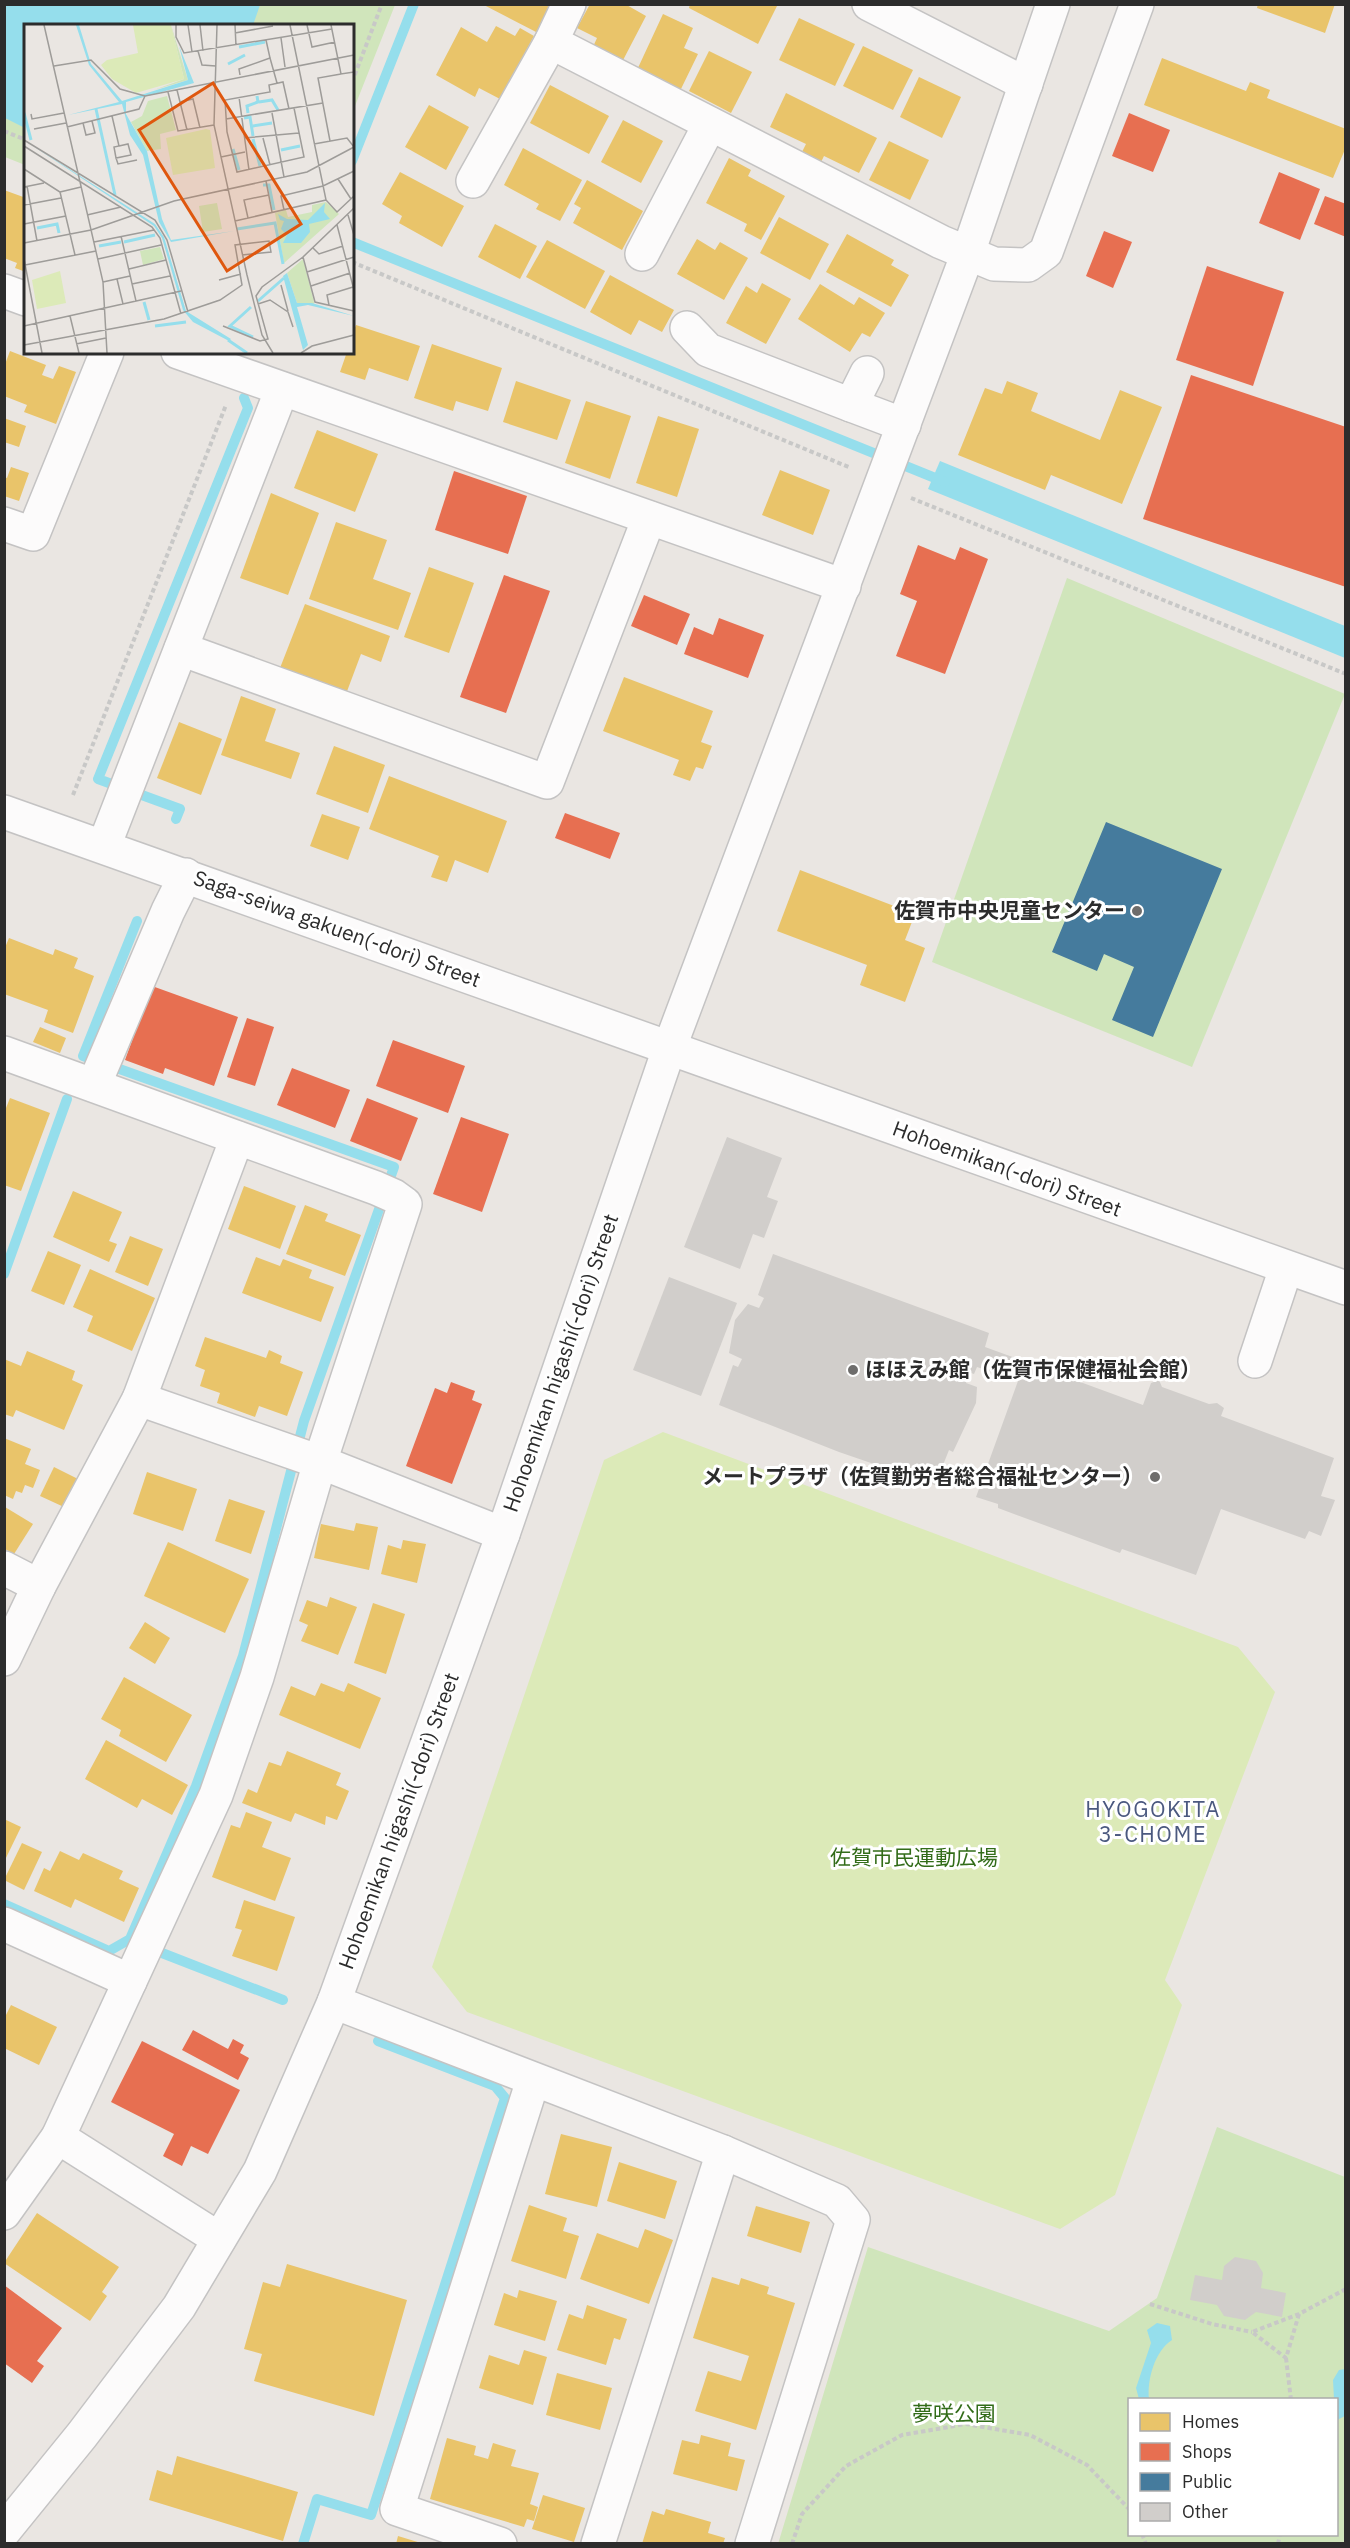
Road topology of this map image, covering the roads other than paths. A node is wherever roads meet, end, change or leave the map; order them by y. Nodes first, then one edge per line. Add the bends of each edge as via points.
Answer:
1 (569, 4) edge
2 (869, 4) edge
3 (1053, 4) edge
4 (1137, 4) edge
5 (551, 42) junction
6 (1026, 84) junction
7 (710, 124) junction
8 (473, 181) dead end
9 (968, 253) junction
10 (642, 254) dead end
11 (4, 291) edge
12 (24, 297) edge
13 (687, 328) dead end
14 (106, 354) edge
15 (183, 354) edge
16 (867, 373) dead end
17 (282, 389) junction
18 (851, 405) junction
19 (902, 432) junction
20 (650, 518) junction
21 (4, 525) edge
22 (844, 586) junction
23 (181, 649) junction
24 (4, 812) edge
25 (104, 846) junction
26 (186, 875) junction
27 (669, 1049) junction
28 (4, 1053) edge
29 (100, 1071) junction
30 (237, 1138) junction
31 (1286, 1268) junction
32 (1346, 1288) edge
33 (1255, 1360) dead end
34 (139, 1399) junction
35 (305, 1457) junction
36 (502, 1534) junction
37 (4, 1568) edge
38 (39, 1586) junction
39 (4, 1659) edge
40 (4, 1924) edge
41 (130, 1981) junction
42 (333, 2002) junction
43 (533, 2080) junction
44 (58, 2138) junction
45 (723, 2152) junction
46 (4, 2213) edge
47 (219, 2239) junction
48 (4, 2530) edge
49 (500, 2544) edge
50 (598, 2544) edge
51 (752, 2544) edge

1 - 5 street
2 - 6 street
3 - 6 street, Hohoemikan higashi(-dori) Street
4 - 9 street via 1046,252 1028,265 994,264
5 - 7 street
5 - 8 street
6 - 9 street, Hohoemikan higashi(-dori) Street
7 - 9 street
7 - 10 street
9 - 19 street, Hohoemikan higashi(-dori) Street
11 - 12 street
13 - 18 street via 708,350
14 - 21 street via 33,534
15 - 17 street
16 - 18 street
17 - 20 street
17 - 23 street
18 - 19 street
19 - 22 street, Hohoemikan higashi(-dori) Street
20 - 22 street
20 - 23 street via 547,782
22 - 27 street, Hohoemikan higashi(-dori) Street
23 - 25 street
24 - 25 street, Saga-seiwa gakuen(-dori) Street
25 - 26 street, Saga-seiwa gakuen(-dori) Street
26 - 27 street, Saga-seiwa gakuen(-dori) Street
26 - 29 street
27 - 31 street, Hohoemikan(-dori) Street
27 - 36 street, Hohoemikan higashi(-dori) Street
28 - 29 street
29 - 30 street
30 - 34 street
30 - 35 street via 385,1192 405,1204
31 - 32 street, Hohoemikan(-dori) Street
31 - 33 street
34 - 35 street
34 - 38 street
35 - 36 street
35 - 41 street via 257,1677 216,1795
36 - 42 street, Hohoemikan higashi(-dori) Street
37 - 38 street
38 - 39 street
40 - 41 street
41 - 44 street
42 - 43 street
42 - 47 street, Hohoemikan higashi(-dori) Street via 260,2171
43 - 45 street
43 - 49 street via 397,2509
44 - 46 street
44 - 47 street
45 - 50 street
45 - 51 street via 837,2201 853,2220
47 - 48 street, Hohoemikan higashi(-dori) Street via 179,2307

